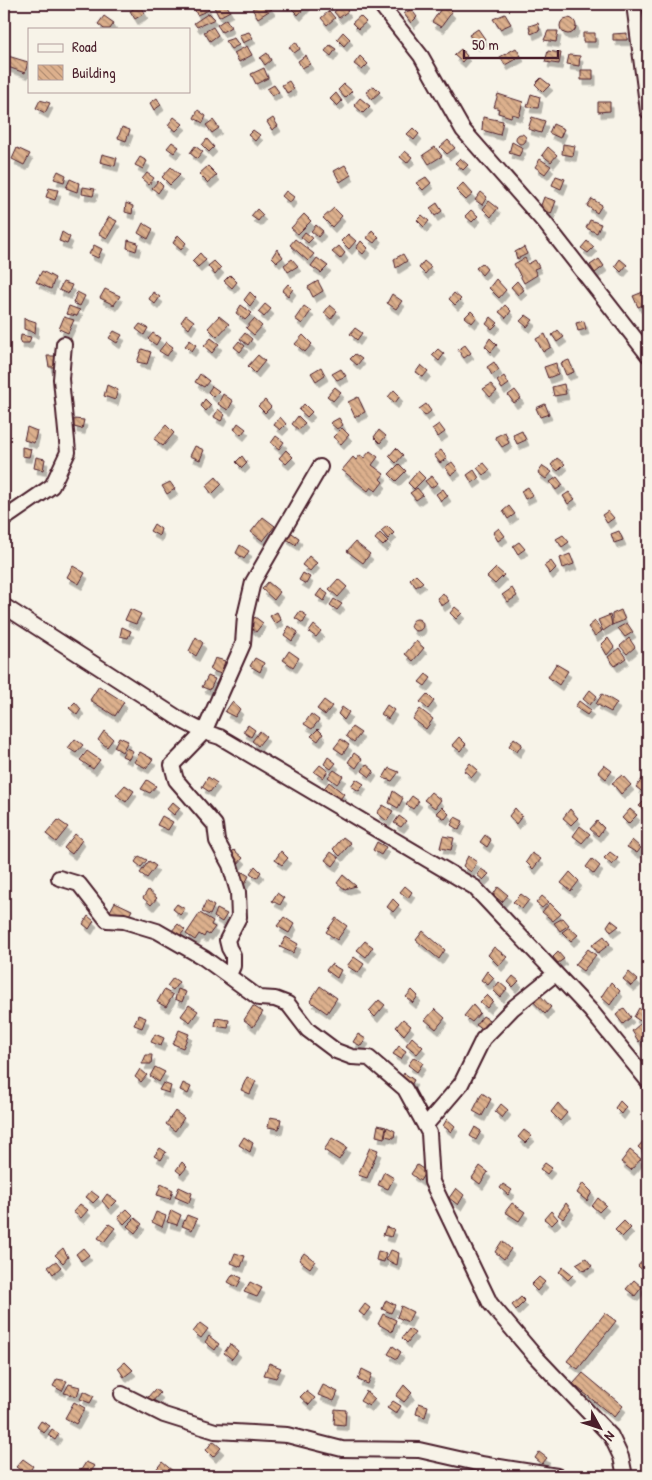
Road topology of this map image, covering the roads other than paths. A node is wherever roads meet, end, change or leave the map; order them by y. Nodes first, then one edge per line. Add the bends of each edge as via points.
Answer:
1 (380, 4) edge
2 (634, 4) edge
3 (648, 111) edge
4 (64, 344) dead end
5 (648, 355) edge
6 (320, 467) dead end
7 (4, 519) edge
8 (4, 606) edge
9 (204, 732) junction
10 (58, 878) dead end
11 (555, 974) junction
12 (229, 975) junction
13 (648, 1081) edge
14 (425, 1126) junction
15 (122, 1394) dead end
16 (481, 1464) junction
17 (473, 1476) edge
18 (556, 1476) edge
19 (625, 1476) edge

1 - 5 street via 421,56 462,130 545,223
2 - 3 street
4 - 7 street via 61,379 68,452 52,486
6 - 9 street via 253,582 243,644
8 - 9 street
9 - 11 street via 220,737 474,887
9 - 12 street via 172,765 176,780 215,825 217,841 230,865 238,892 240,917 227,940 233,954
10 - 12 street via 79,884 107,920 124,921 157,931
11 - 13 street via 591,1011
11 - 14 street via 483,1039 461,1084
12 - 14 street via 259,998 288,1004 308,1030 336,1051 352,1057 369,1058 382,1068 405,1088
14 - 19 street via 429,1133 432,1182 490,1303 611,1436 621,1457
15 - 16 street via 164,1415 215,1431 288,1435 342,1449 420,1450
16 - 17 street
16 - 18 street

